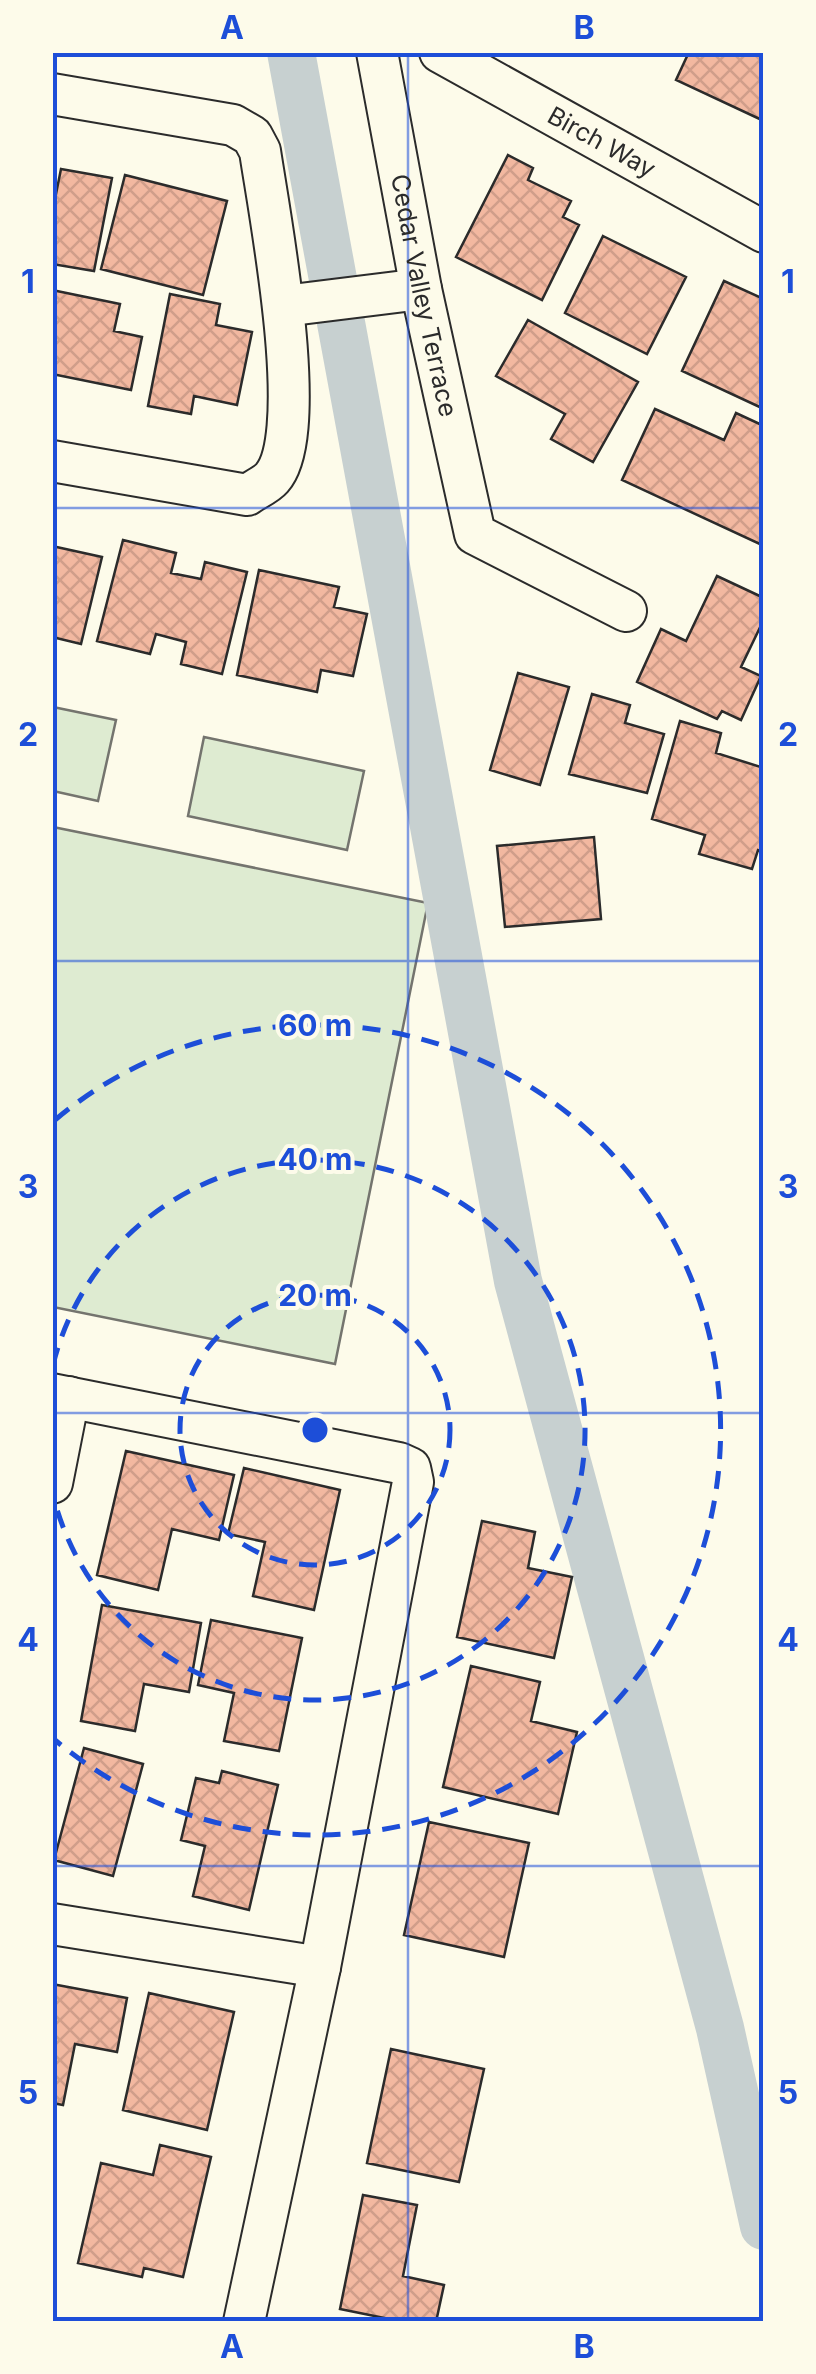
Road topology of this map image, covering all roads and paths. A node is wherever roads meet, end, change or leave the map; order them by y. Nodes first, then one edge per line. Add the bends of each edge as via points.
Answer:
1 (377, 52) edge
2 (440, 52) edge
3 (52, 94) edge
4 (764, 232) edge
5 (420, 289) junction
6 (284, 306) junction
7 (52, 461) edge
8 (626, 611) dead end
9 (60, 1395) edge
10 (52, 1483) edge
11 (52, 1924) edge
12 (320, 1967) junction
13 (244, 2322) edge

1 - 5 street, Cedar Valley Terrace
2 - 4 street, Birch Way
3 - 6 street via 233,125 252,136 260,151
5 - 6 street
5 - 8 street, Cedar Valley Terrace via 474,534
6 - 7 street via 288,436 273,477 246,496
9 - 10 street
9 - 12 street via 410,1468 413,1482
11 - 12 street
12 - 13 street

